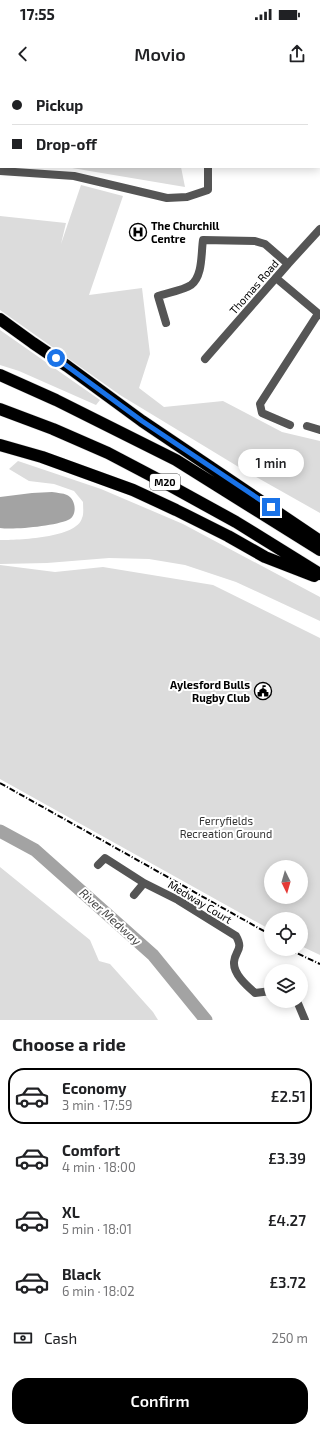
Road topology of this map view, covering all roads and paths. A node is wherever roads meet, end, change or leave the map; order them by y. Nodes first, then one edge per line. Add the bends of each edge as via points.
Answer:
1 (208, 168) edge
2 (0, 171) edge
3 (320, 229) edge
4 (288, 264) junction
5 (276, 278) junction
6 (319, 315) edge
7 (0, 319) edge
8 (166, 323) dead end
9 (205, 359) dead end
10 (0, 375) edge
11 (0, 409) edge
12 (290, 425) dead end
13 (307, 426) dead end
14 (320, 430) edge
15 (0, 445) edge
16 (320, 541) edge
17 (320, 550) edge
18 (320, 574) edge
19 (320, 579) edge
20 (98, 865) dead end
21 (144, 883) junction
22 (134, 895) dead end
23 (264, 992) edge
24 (300, 1008) edge
25 (305, 1020) edge

1 - 2 street via 208,190 186,197 167,198 74,176
3 - 4 street, Thomas Road
4 - 5 street, Thomas Road
4 - 8 street via 265,244 255,241 203,240 197,279 190,285 158,296
5 - 6 street
5 - 9 street, Thomas Road
6 - 12 street via 260,404 262,413
7 - 16 highway via 142,421
10 - 17 highway, M20 via 176,460
11 - 18 highway, M20 via 108,453 236,522
13 - 14 street
15 - 19 highway, M20 via 42,457 132,490 228,536 265,557
20 - 21 street, Medway Court via 105,858
21 - 22 street
21 - 23 street, Medway Court via 178,900 236,936 240,948 235,957 235,970 255,993
24 - 25 street

